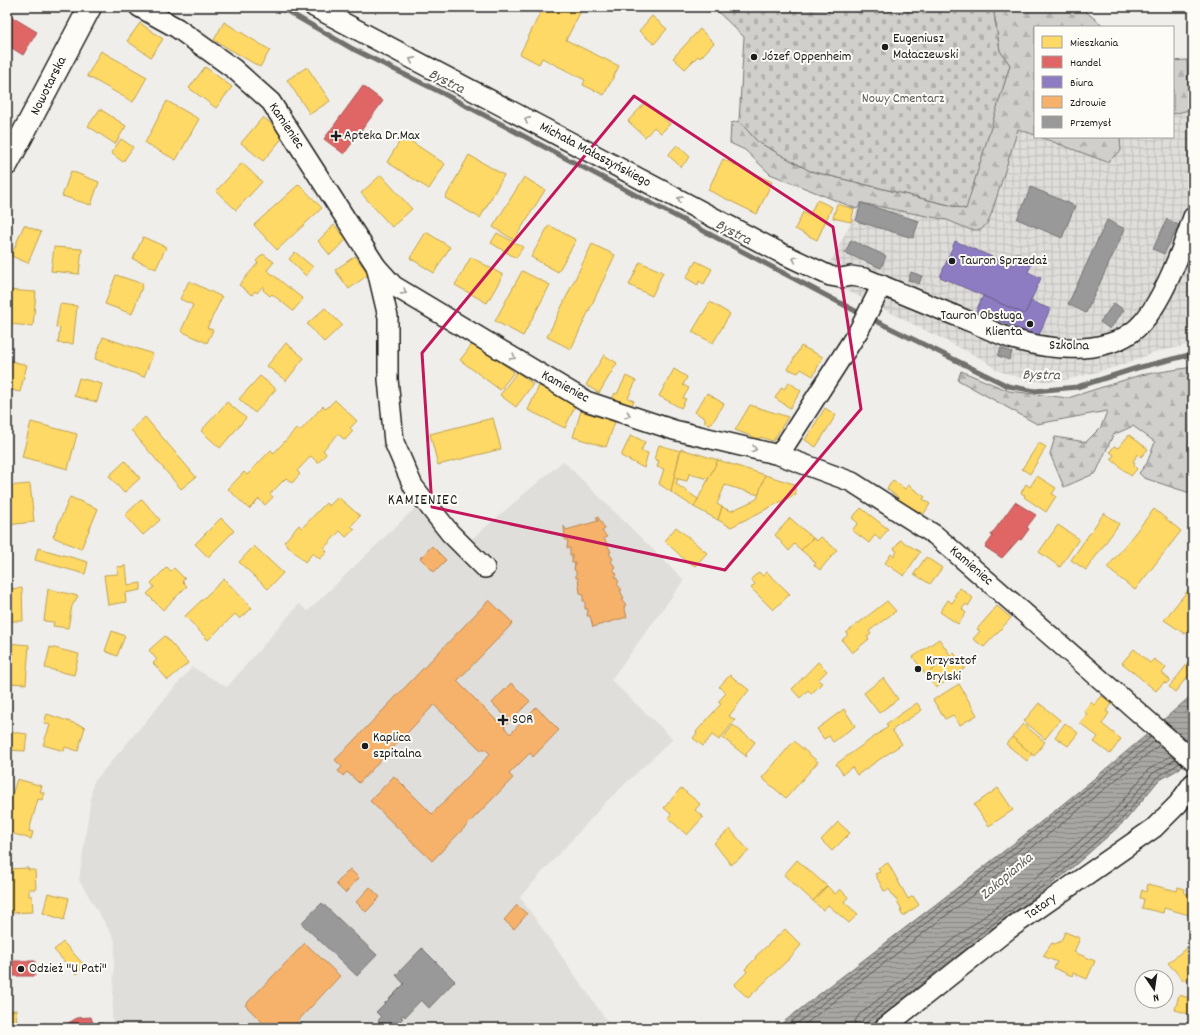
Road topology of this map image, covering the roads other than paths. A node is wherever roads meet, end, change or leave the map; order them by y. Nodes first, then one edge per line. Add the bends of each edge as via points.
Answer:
1 (90, 7) edge
2 (139, 7) edge
3 (314, 7) edge
4 (7, 164) edge
5 (1193, 217) edge
6 (376, 266) junction
7 (878, 293) junction
8 (779, 455) junction
9 (485, 568) dead end
10 (1192, 759) edge
11 (1193, 783) edge
12 (884, 1028) edge

1 - 4 main road, Nowotarska
2 - 6 street, Kamieniec via 177,28 234,69 271,102
7 -> 3 street, Michała Małaszyńskiego via 864,278 830,276 780,252
5 - 7 street, Szkolna via 1156,304 1142,324 1123,339 1099,346 1071,348 1016,340
6 -> 8 street, Kamieniec via 394,286 586,401 674,430
6 - 9 street, Kamieniec via 388,317 388,379 394,442 413,486 450,533
7 - 8 street via 859,330
8 - 10 street, Kamieniec via 852,482 935,535
11 - 12 street, Tatary via 1178,804 1154,828 1009,929

